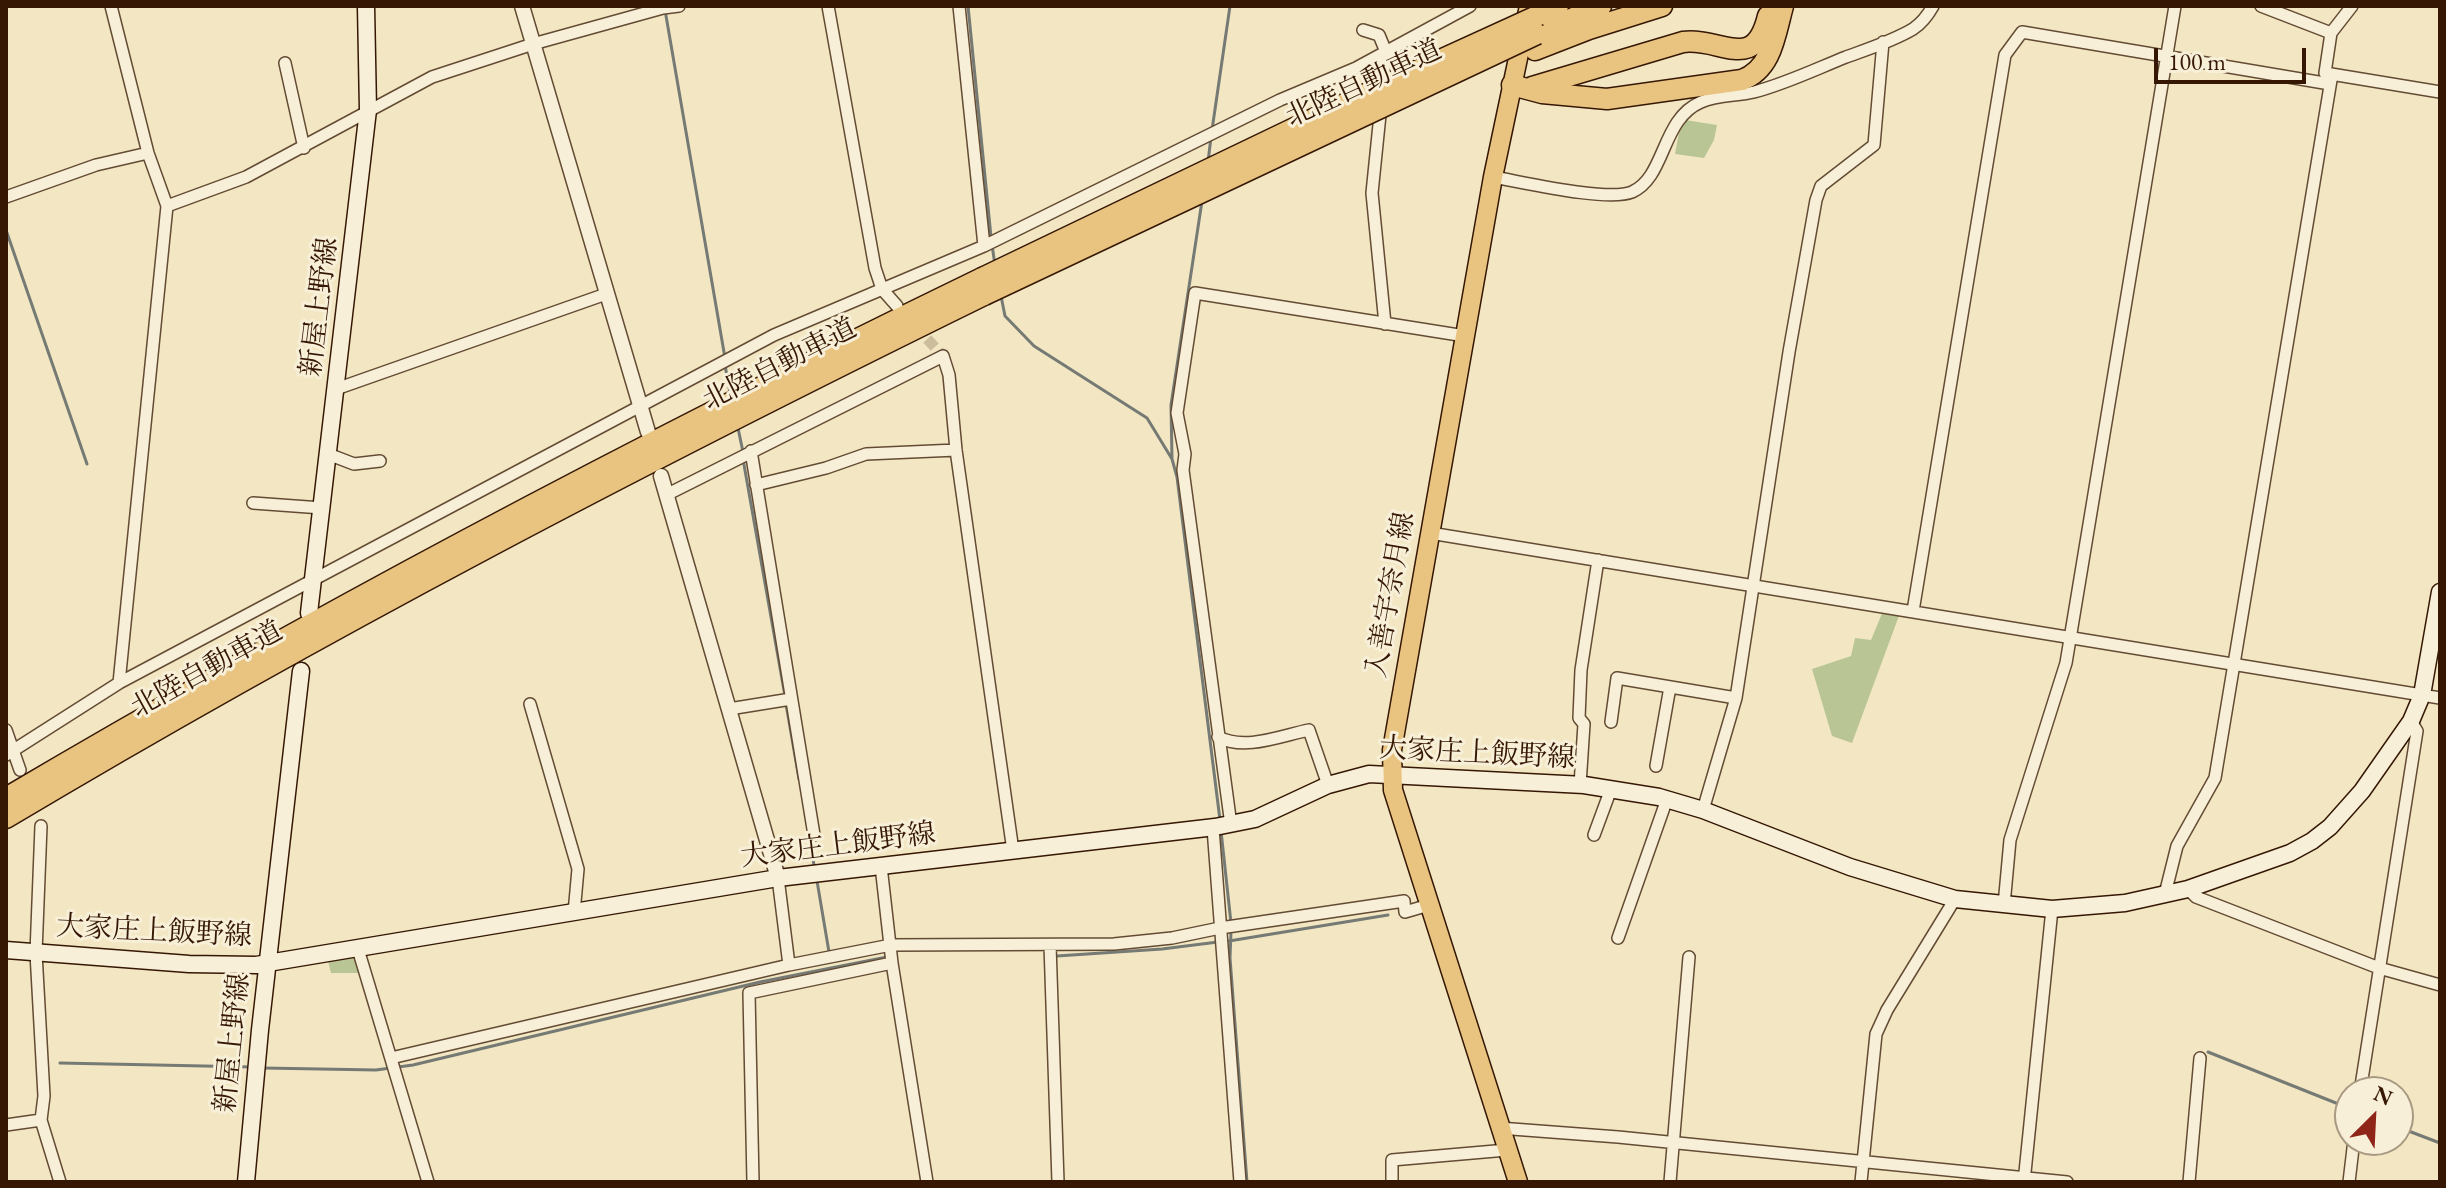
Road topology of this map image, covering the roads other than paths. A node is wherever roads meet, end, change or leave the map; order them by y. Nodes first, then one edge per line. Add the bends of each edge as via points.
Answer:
1 (111, 6) edge
2 (366, 6) edge
3 (522, 6) edge
4 (679, 6) edge
5 (828, 6) edge
6 (959, 6) edge
7 (1470, 6) edge
8 (1558, 6) edge
9 (1601, 6) edge
10 (1662, 6) edge
11 (1779, 6) edge
12 (1933, 6) edge
13 (2175, 6) edge
14 (2261, 6) edge
15 (2352, 6) edge
16 (644, 9) edge
17 (1533, 22) edge
18 (1363, 30) dead end
19 (2331, 33) junction
20 (1883, 42) junction
21 (533, 44) junction
22 (1386, 52) junction
23 (2166, 55) junction
24 (285, 63) dead end
25 (2331, 79) junction
26 (1512, 85) junction
27 (2440, 92) edge
28 (1356, 108) junction
29 (368, 110) junction
30 (304, 148) junction
31 (148, 153) junction
32 (1493, 177) junction
33 (6, 197) edge
34 (167, 206) junction
35 (984, 246) junction
36 (983, 286) junction
37 (882, 289) junction
38 (606, 294) junction
39 (897, 306) dead end
40 (1385, 324) junction
41 (1465, 336) junction
42 (336, 389) junction
43 (640, 406) junction
44 (648, 432) dead end
45 (956, 450) junction
46 (751, 451) junction
47 (328, 454) junction
48 (380, 461) dead end
49 (661, 476) dead end
50 (756, 485) junction
51 (666, 495) junction
52 (253, 503) dead end
53 (322, 508) junction
54 (1430, 533) junction
55 (1598, 560) junction
56 (314, 580) junction
57 (1755, 586) junction
58 (2440, 592) edge
59 (1913, 611) junction
60 (309, 613) dead end
61 (2070, 637) junction
62 (2235, 664) junction
63 (301, 671) dead end
64 (119, 683) junction
65 (1670, 687) junction
66 (2422, 695) junction
67 (1736, 698) junction
68 (2440, 698) edge
69 (791, 699) junction
70 (530, 704) dead end
71 (729, 709) junction
72 (2411, 721) junction
73 (1611, 722) dead end
74 (6, 730) edge
75 (1218, 737) junction
76 (10, 753) edge
77 (1656, 766) dead end
78 (20, 770) dead end
79 (1391, 773) junction
80 (1328, 785) junction
81 (1580, 785) junction
82 (1611, 789) junction
83 (6, 798) edge
84 (1667, 799) junction
85 (1703, 810) junction
86 (6, 818) edge
87 (1231, 825) junction
88 (41, 826) dead end
89 (1213, 828) junction
90 (814, 835) dead end
91 (1594, 835) dead end
92 (1013, 851) junction
93 (881, 866) junction
94 (778, 878) junction
95 (2188, 889) junction
96 (2165, 894) junction
97 (1955, 899) junction
98 (1429, 905) junction
99 (2004, 905) junction
100 (2052, 909) junction
101 (574, 913) junction
102 (1220, 928) junction
103 (1618, 938) dead end
104 (891, 945) junction
105 (1050, 945) junction
106 (358, 949) junction
107 (6, 950) edge
108 (36, 953) junction
109 (1689, 957) dead end
110 (268, 963) junction
111 (892, 963) junction
112 (789, 965) junction
113 (2379, 968) junction
114 (2440, 985) edge
115 (391, 1058) junction
116 (2200, 1058) dead end
117 (2362, 1076) edge
118 (41, 1120) junction
119 (6, 1125) edge
120 (1499, 1128) junction
121 (1674, 1143) junction
122 (1507, 1150) junction
123 (2352, 1156) edge
124 (1863, 1163) junction
125 (2024, 1180) edge
126 (60, 1182) edge
127 (246, 1182) edge
128 (428, 1182) edge
129 (753, 1182) edge
130 (927, 1182) edge
131 (1058, 1182) edge
132 (1240, 1182) edge
133 (1392, 1182) edge
134 (1518, 1182) edge
135 (1670, 1182) edge
136 (1861, 1182) edge
137 (2067, 1182) edge
138 (2189, 1182) edge
139 (2349, 1182) edge

1 - 31 street
2 - 29 main road, 新屋上野線
3 - 21 street
4 - 16 street
5 - 37 street
6 - 35 street
7 - 22 street
8 - 17 highway, 北陸自動車道
9 - 17 highway, 北陸自動車道
10 - 17 highway via 1589,29
11 - 26 highway via 1762,37 1747,49 1683,42 1542,86
11 - 26 highway via 1768,58 1754,76 1742,80 1607,99
12 - 20 street via 1913,29
13 - 23 street
14 - 19 street
15 - 19 street
16 - 21 street
17 - 26 main road, 入善宇奈月線
17 - 28 highway, 北陸自動車道, bridge
17 - 28 highway, bridge
18 - 22 street via 1379,35
19 - 25 street via 2325,73
20 - 32 street via 1759,91 1702,101 1677,119 1653,168 1633,191 1613,196
20 - 57 street via 1874,145 1821,186 1816,200
21 - 29 street via 432,77
21 - 38 street
22 - 35 street
22 - 40 street via 1372,193
23 - 25 street
23 - 59 street via 2022,32 2005,55
23 - 61 street
24 - 30 street
25 - 27 street
25 - 62 street
26 - 32 main road, 入善宇奈月線
28 - 36 highway, 北陸自動車道, bridge
29 - 30 street
29 - 42 main road, 新屋上野線
30 - 34 street via 246,177
31 - 33 street
31 - 34 street
32 - 41 main road, 入善宇奈月線
34 - 64 street
35 - 37 street
36 - 83 highway, 北陸自動車道 via 816,358 498,522
36 - 86 highway, 北陸自動車道 via 508,536
37 - 39 street
37 - 43 street via 774,335
38 - 42 street
38 - 43 street
40 - 41 street
40 - 75 street via 1195,293 1177,413
41 - 54 main road, 入善宇奈月線
42 - 47 main road, 新屋上野線
43 - 44 street
43 - 56 street
45 - 46 street via 943,356
45 - 50 street via 866,454
45 - 92 street
46 - 50 street
46 - 51 street
47 - 48 street via 354,464
47 - 53 main road, 新屋上野線
49 - 51 street
50 - 69 street
51 - 71 street
52 - 53 street
53 - 56 main road, 新屋上野線
54 - 55 street
54 - 79 main road, 入善宇奈月線
55 - 57 street
55 - 81 street via 1581,670
56 - 60 main road, 新屋上野線
56 - 64 street
57 - 59 street
57 - 67 street
58 - 66 main road, 大家庄上飯野線
59 - 61 street
61 - 62 street
61 - 99 street via 2010,840
62 - 66 street
62 - 96 street via 2215,778 2177,846
63 - 110 main road, 新屋上野線
64 - 76 street
65 - 67 street
65 - 73 street via 1617,678
65 - 77 street
66 - 68 street
66 - 72 main road, 大家庄上飯野線
67 - 85 street
69 - 71 street
69 - 90 street
70 - 101 street via 578,869
71 - 94 street
72 - 95 main road, 大家庄上飯野線 via 2362,791 2312,841
72 - 113 street via 2417,731
74 - 76 street
75 - 80 street via 1244,744 1309,730
75 - 87 street
76 - 78 street
79 - 80 main road, 大家庄上飯野線
79 - 81 main road, 大家庄上飯野線
79 - 98 main road, 入善宇奈月線
80 - 87 main road, 大家庄上飯野線
81 - 82 main road, 大家庄上飯野線
82 - 84 main road, 大家庄上飯野線
82 - 91 street
84 - 85 main road, 大家庄上飯野線
84 - 103 street
85 - 97 main road, 大家庄上飯野線 via 1850,867
87 - 89 main road, 大家庄上飯野線
88 - 108 street
89 - 92 main road, 大家庄上飯野線
89 - 102 street
92 - 93 main road, 大家庄上飯野線
93 - 94 main road, 大家庄上飯野線
93 - 104 street
94 - 101 main road, 大家庄上飯野線
94 - 112 street
95 - 96 main road, 大家庄上飯野線
95 - 113 street via 2196,897
96 - 100 main road, 大家庄上飯野線
97 - 99 main road, 大家庄上飯野線
97 - 124 street via 1876,1034
98 - 102 street via 1405,912 1404,901
98 - 120 main road, 入善宇奈月線
99 - 100 main road, 大家庄上飯野線
100 - 125 street
101 - 106 main road, 大家庄上飯野線
102 - 105 street via 1114,944
102 - 132 street
104 - 105 street
104 - 111 street
104 - 112 street
105 - 131 street
106 - 110 main road, 大家庄上飯野線
106 - 115 street
107 - 108 main road, 大家庄上飯野線
108 - 110 main road, 大家庄上飯野線
108 - 118 street
109 - 121 street
110 - 127 main road, 新屋上野線
111 - 129 street via 749,993
111 - 130 street
112 - 115 street
113 - 114 street
113 - 117 street
115 - 128 street
116 - 138 street
118 - 119 street
118 - 126 street
120 - 121 street
120 - 122 main road, 入善宇奈月線
121 - 124 street
121 - 135 street
122 - 133 street via 1392,1160
122 - 134 main road, 入善宇奈月線
123 - 139 street
124 - 125 street
124 - 136 street
125 - 137 street

